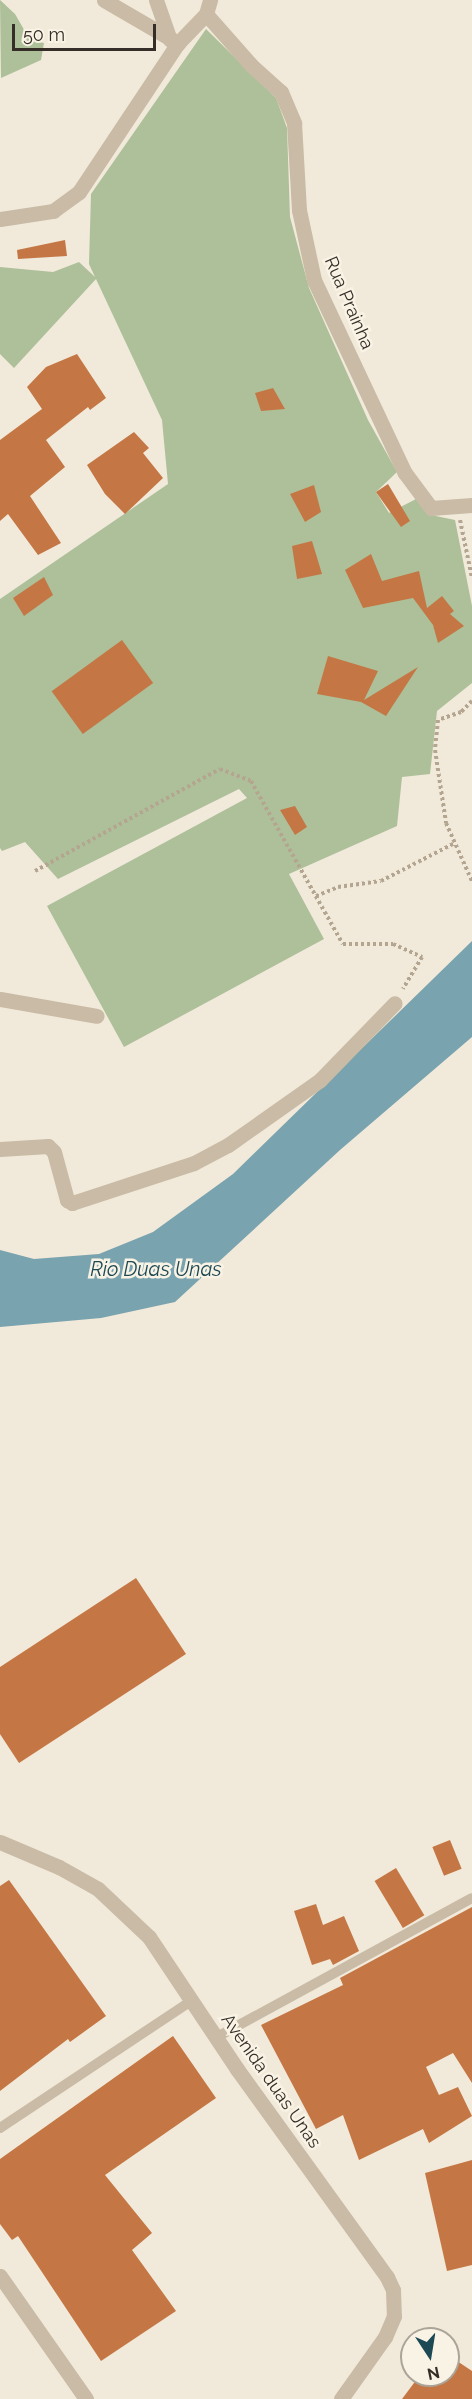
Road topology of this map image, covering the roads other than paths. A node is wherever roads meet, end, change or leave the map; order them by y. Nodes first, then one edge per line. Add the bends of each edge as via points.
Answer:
1 (104, 0) edge
2 (156, 0) edge
3 (208, 7) edge
4 (174, 41) junction
5 (0, 219) edge
6 (464, 506) edge
7 (0, 999) edge
8 (395, 1003) road end
9 (97, 1016) dead end
10 (0, 1149) edge
11 (0, 1842) edge
12 (472, 1898) edge
13 (193, 2000) junction
14 (217, 2037) junction
15 (0, 2128) edge
16 (0, 2276) edge
17 (86, 2399) edge
18 (341, 2399) edge

1 - 4 street
2 - 4 street
3 - 4 street
3 - 6 street, Rua Prainha via 252,66 281,92 294,123 299,210 314,280 405,473 431,508
4 - 5 street via 79,192 53,211
7 - 9 street
8 - 10 street via 320,1080 228,1145 194,1163 72,1203 67,1200 54,1152 48,1146
11 - 13 street, Avenida duas Unas via 98,1889 149,1937
12 - 14 lane
13 - 14 street, Avenida duas Unas
13 - 15 lane
14 - 18 street, Avenida duas Unas via 393,2290 394,2316 385,2337
16 - 17 street

